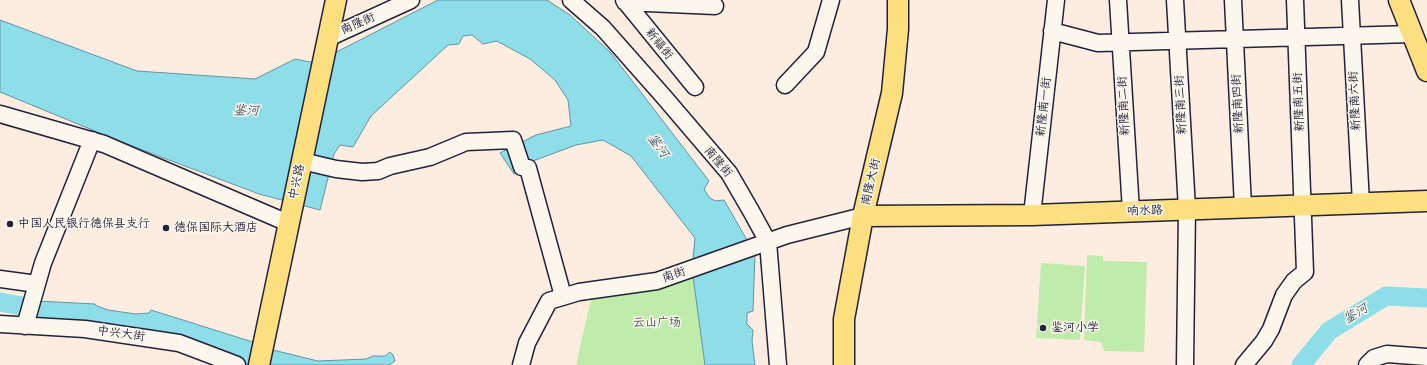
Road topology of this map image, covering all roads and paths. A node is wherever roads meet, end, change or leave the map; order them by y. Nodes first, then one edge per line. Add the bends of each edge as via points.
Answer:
1 (336, 0) edge
2 (411, 0) edge
3 (571, 0) edge
4 (831, 0) edge
5 (898, 0) edge
6 (1056, 0) edge
7 (1118, 0) edge
8 (1175, 0) edge
9 (1233, 0) edge
10 (1295, 0) edge
11 (1350, 0) edge
12 (1399, 0) edge
13 (624, 1) edge
14 (715, 6) dead end
15 (1052, 31) junction
16 (1412, 34) junction
17 (1352, 35) junction
18 (1296, 37) junction
19 (328, 38) junction
20 (1235, 39) junction
21 (1178, 40) junction
22 (1121, 42) junction
23 (1427, 71) edge
24 (785, 85) dead end
25 (695, 87) dead end
26 (0, 114) edge
27 (92, 140) junction
28 (302, 161) junction
29 (1427, 201) edge
30 (1361, 203) junction
31 (1303, 205) junction
32 (1243, 207) junction
33 (1187, 209) junction
34 (1130, 211) junction
35 (1032, 214) junction
36 (290, 216) junction
37 (863, 216) junction
38 (768, 242) junction
39 (0, 279) edge
40 (37, 284) junction
41 (563, 296) junction
42 (0, 324) edge
43 (25, 326) junction
44 (1427, 357) edge
45 (237, 365) edge
46 (259, 365) edge
47 (521, 365) edge
48 (778, 365) edge
49 (844, 365) edge
50 (1185, 365) edge
51 (1244, 365) edge
52 (1366, 365) edge

1 - 19 main road, 中兴路
2 - 19 street, 南隆街
3 - 38 street, 南隆街 via 623,50 729,174
4 - 24 street via 816,52
5 - 37 main road, 南隆大街 via 892,93
6 - 15 street, 新隆南一街
7 - 22 street, 新隆南二街
8 - 21 street, 新隆南三街
9 - 20 street, 新隆南四街
10 - 18 street, 新隆南五街
11 - 17 street, 新隆南六街
12 - 16 main road
13 - 14 street
13 - 25 street, 新福街
15 - 22 street via 1098,43
15 - 35 street, 新隆南一街
16 - 17 street
16 - 23 main road
17 - 18 street
17 - 30 street, 新隆南六街
18 - 20 street
18 - 31 street, 新隆南五街
19 - 28 main road, 中兴路
20 - 21 street
20 - 32 street, 新隆南四街
21 - 22 street
21 - 33 street, 新隆南三街
22 - 34 street, 新隆南二街
26 - 27 street
27 - 36 street
27 - 40 street via 42,263
28 - 36 main road, 中兴路
28 - 41 street via 336,169 378,171 430,157 466,142 513,140 522,166 528,168
29 - 30 main road, 响水路
30 - 31 main road, 响水路
31 - 32 main road, 响水路
31 - 51 street, 新隆南五街 via 1305,272 1294,281 1284,295 1264,342
32 - 33 main road, 响水路
33 - 34 main road, 响水路
33 - 50 street, 新隆南三街
34 - 35 main road, 响水路
35 - 37 main road, 响水路
36 - 46 main road, 中兴路
37 - 38 street, 南街
37 - 49 main road, 南隆大街 via 844,319
38 - 41 street, 南街 via 657,282
38 - 48 street, 南隆街
39 - 40 street
40 - 43 street
41 - 47 street, 南街 via 549,301 526,343
42 - 43 street, 中兴大街
43 - 45 street, 中兴大街 via 85,329 179,342
44 - 52 street via 1387,354 1374,358

